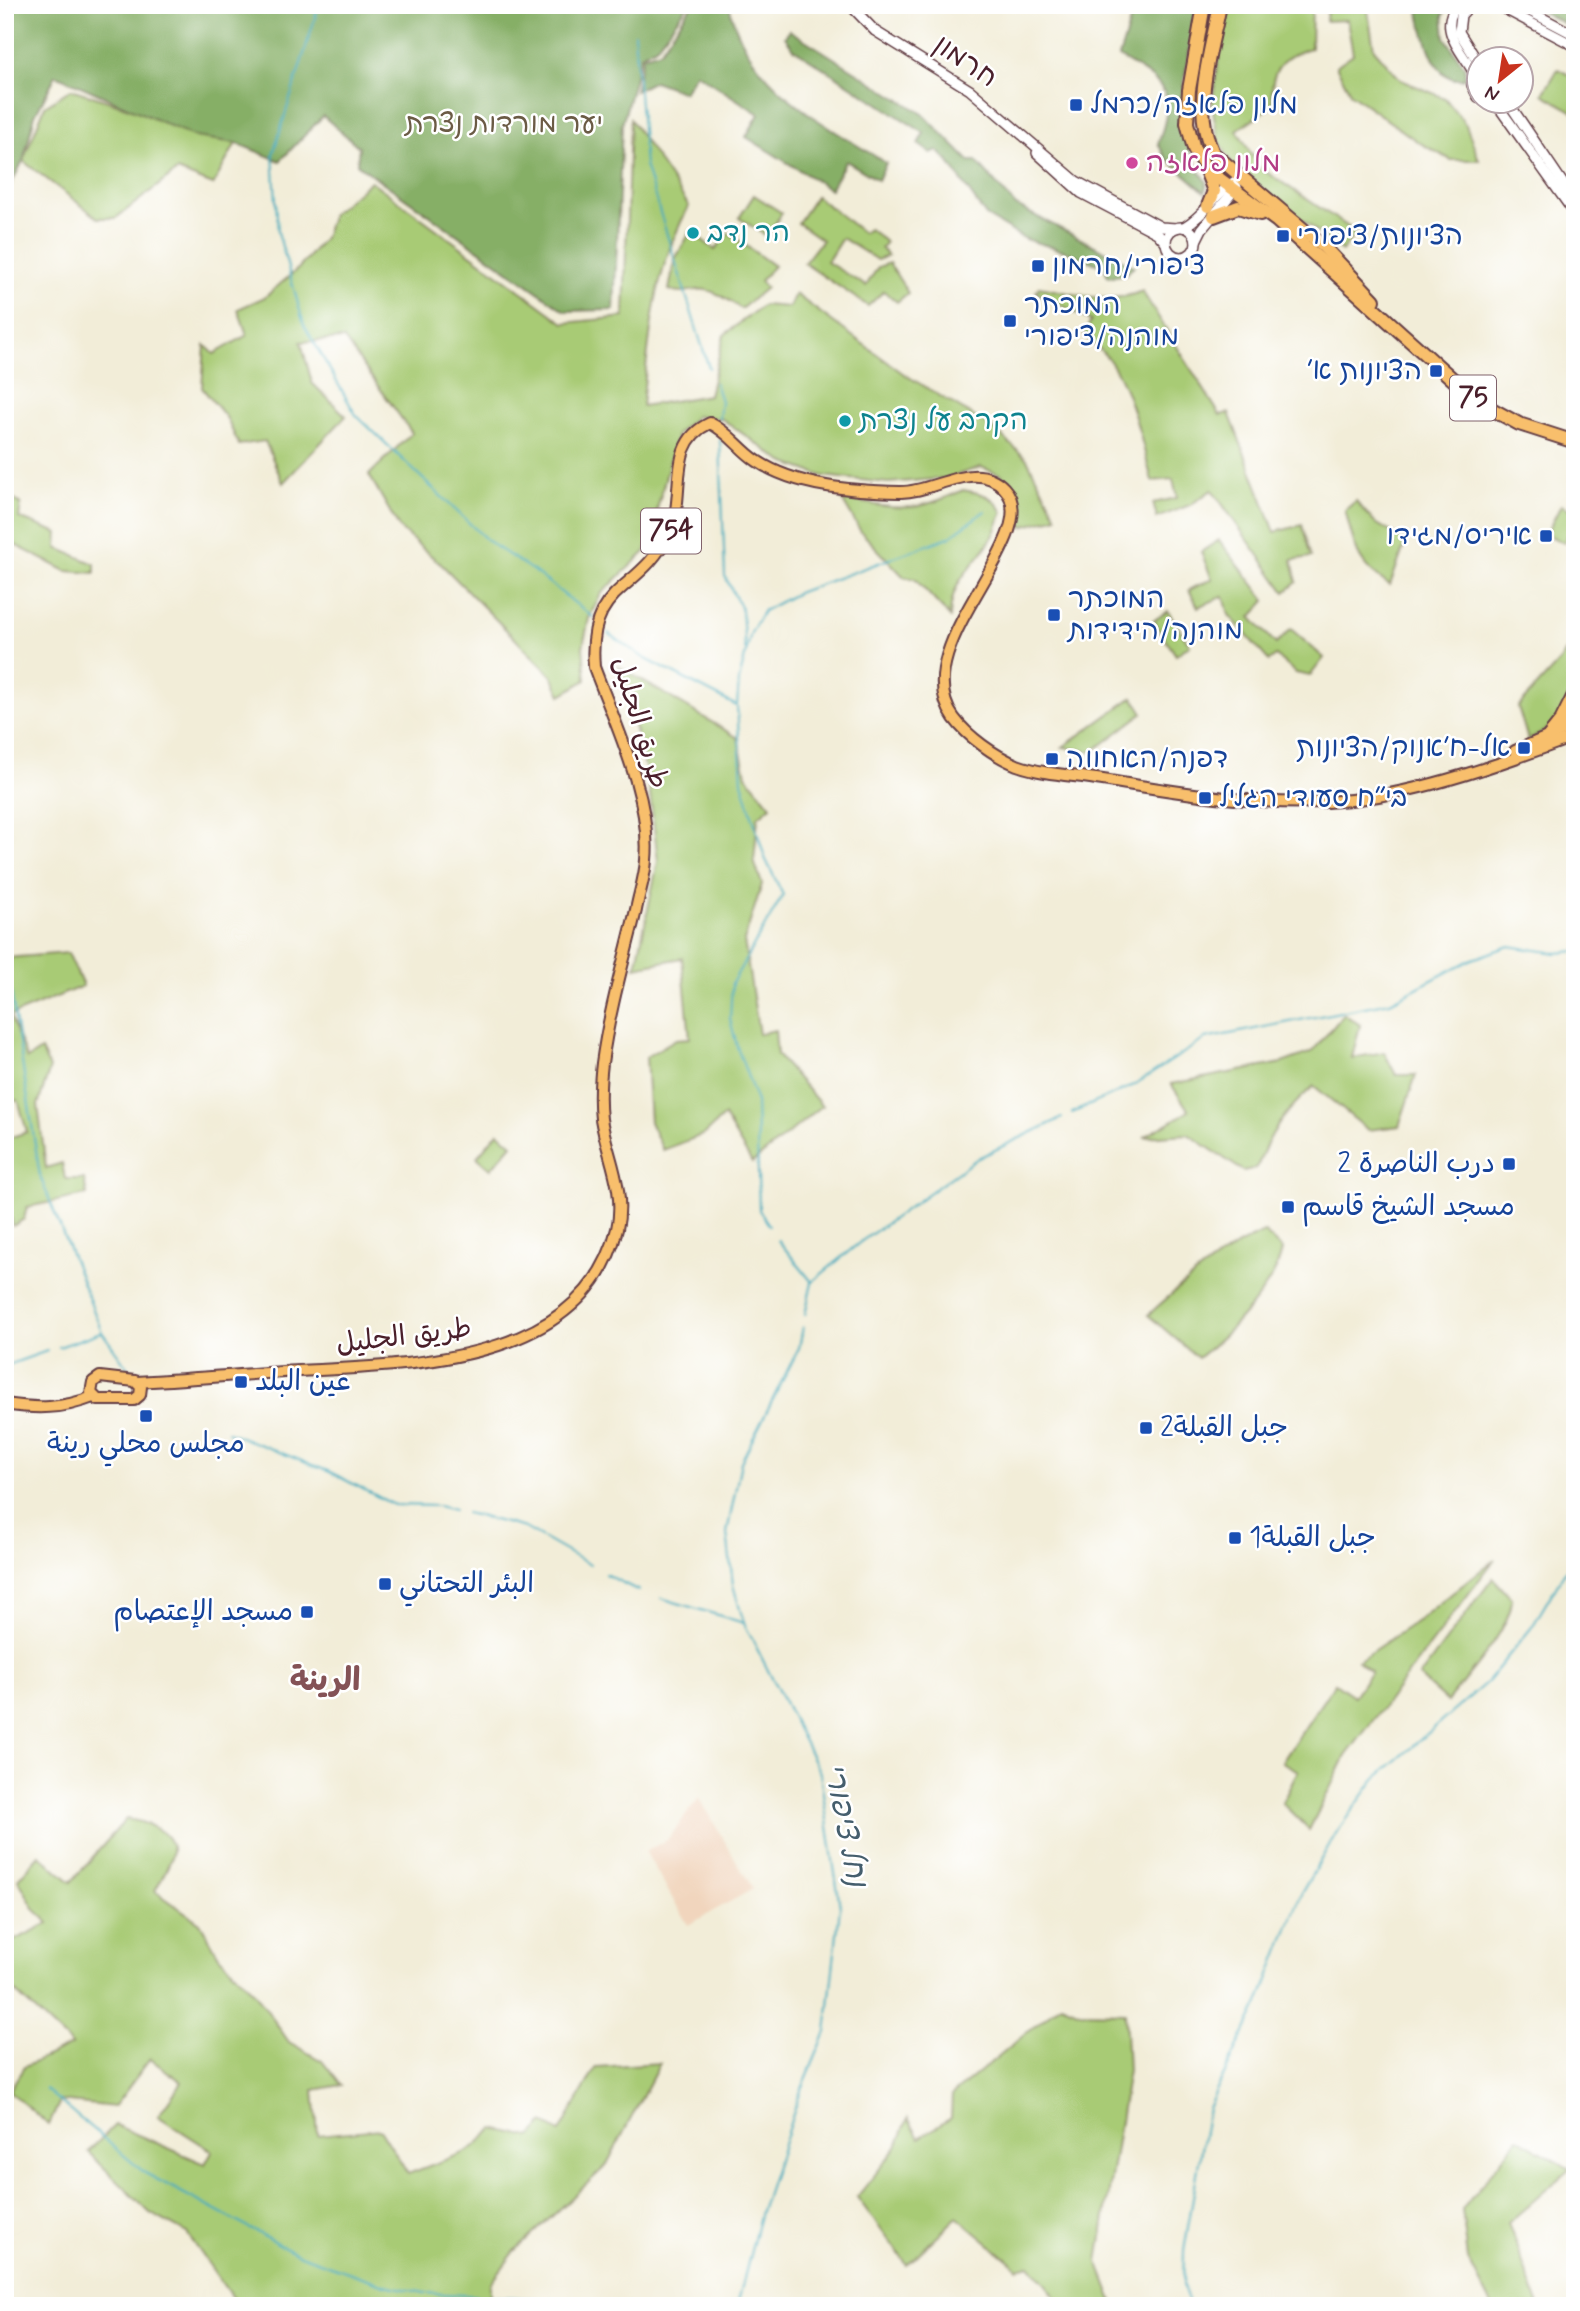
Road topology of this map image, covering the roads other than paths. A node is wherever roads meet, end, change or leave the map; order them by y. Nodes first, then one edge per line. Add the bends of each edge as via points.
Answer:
1 (850, 5) edge
2 (1204, 5) edge
3 (1220, 5) edge
4 (1457, 5) edge
5 (1471, 5) edge
6 (1497, 5) edge
7 (1518, 5) edge
8 (1575, 35) edge
9 (1468, 46) edge
10 (1575, 46) edge
11 (1464, 56) edge
12 (1504, 116) edge
13 (1517, 116) edge
14 (1020, 133) junction
15 (1206, 169) junction
16 (1240, 178) junction
17 (1231, 189) junction
18 (1575, 201) edge
19 (1211, 211) junction
20 (1575, 214) edge
21 (1272, 218) junction
22 (1180, 228) junction
23 (1196, 241) junction
24 (1166, 243) junction
25 (1392, 322) junction
26 (1575, 442) edge
27 (1575, 694) edge
28 (1574, 729) edge
29 (1549, 736) junction
30 (1491, 764) junction
31 (139, 1387) junction
32 (92, 1393) junction
33 (5, 1402) edge

1 - 14 street, חרמון via 875,31 954,78
2 - 15 highway, 75 via 1187,122 1194,149
3 - 16 highway, 75 via 1203,121 1213,153
4 - 11 street via 1449,32
5 - 9 street via 1461,15 1459,32
6 - 10 street
7 - 8 street
12 - 20 street
13 - 18 street
14 - 22 street, חרמון via 1085,187 1161,227
14 - 24 street, חרמון via 1072,187 1157,233
15 - 17 highway, 75
15 - 19 highway via 1214,191
16 - 17 street
16 - 25 highway, 75 via 1347,269
17 - 19 street
17 - 21 highway, 75
19 - 21 highway via 1238,207
19 - 22 street
19 - 23 street
21 - 25 highway, 75
22 - 23 street via 1192,232
22 - 24 street via 1169,234
23 - 24 street via 1192,253 1184,257 1172,254
25 - 26 highway, 75 via 1487,408
27 - 28 highway via 1570,711
27 - 29 highway
28 - 29 main road, 754
28 - 30 main road, 754
29 - 30 main road, 754
30 - 31 main road, طريق الجليل / 754 via 1391,792 1322,802 1235,798 1017,765 957,722 947,706 944,688 951,646 975,592 1009,536 1014,515 1006,489 982,476 904,492 809,481 760,463 710,423 697,429 683,447 671,531 652,562 604,603 596,620 594,667 640,791 647,859 602,1063 601,1118 619,1206 608,1254 576,1299 547,1323 502,1345 434,1361 164,1380
31 - 32 main road via 100,1377
31 - 32 main road, طريق الجليل via 134,1400 105,1401
32 - 33 main road via 68,1401

